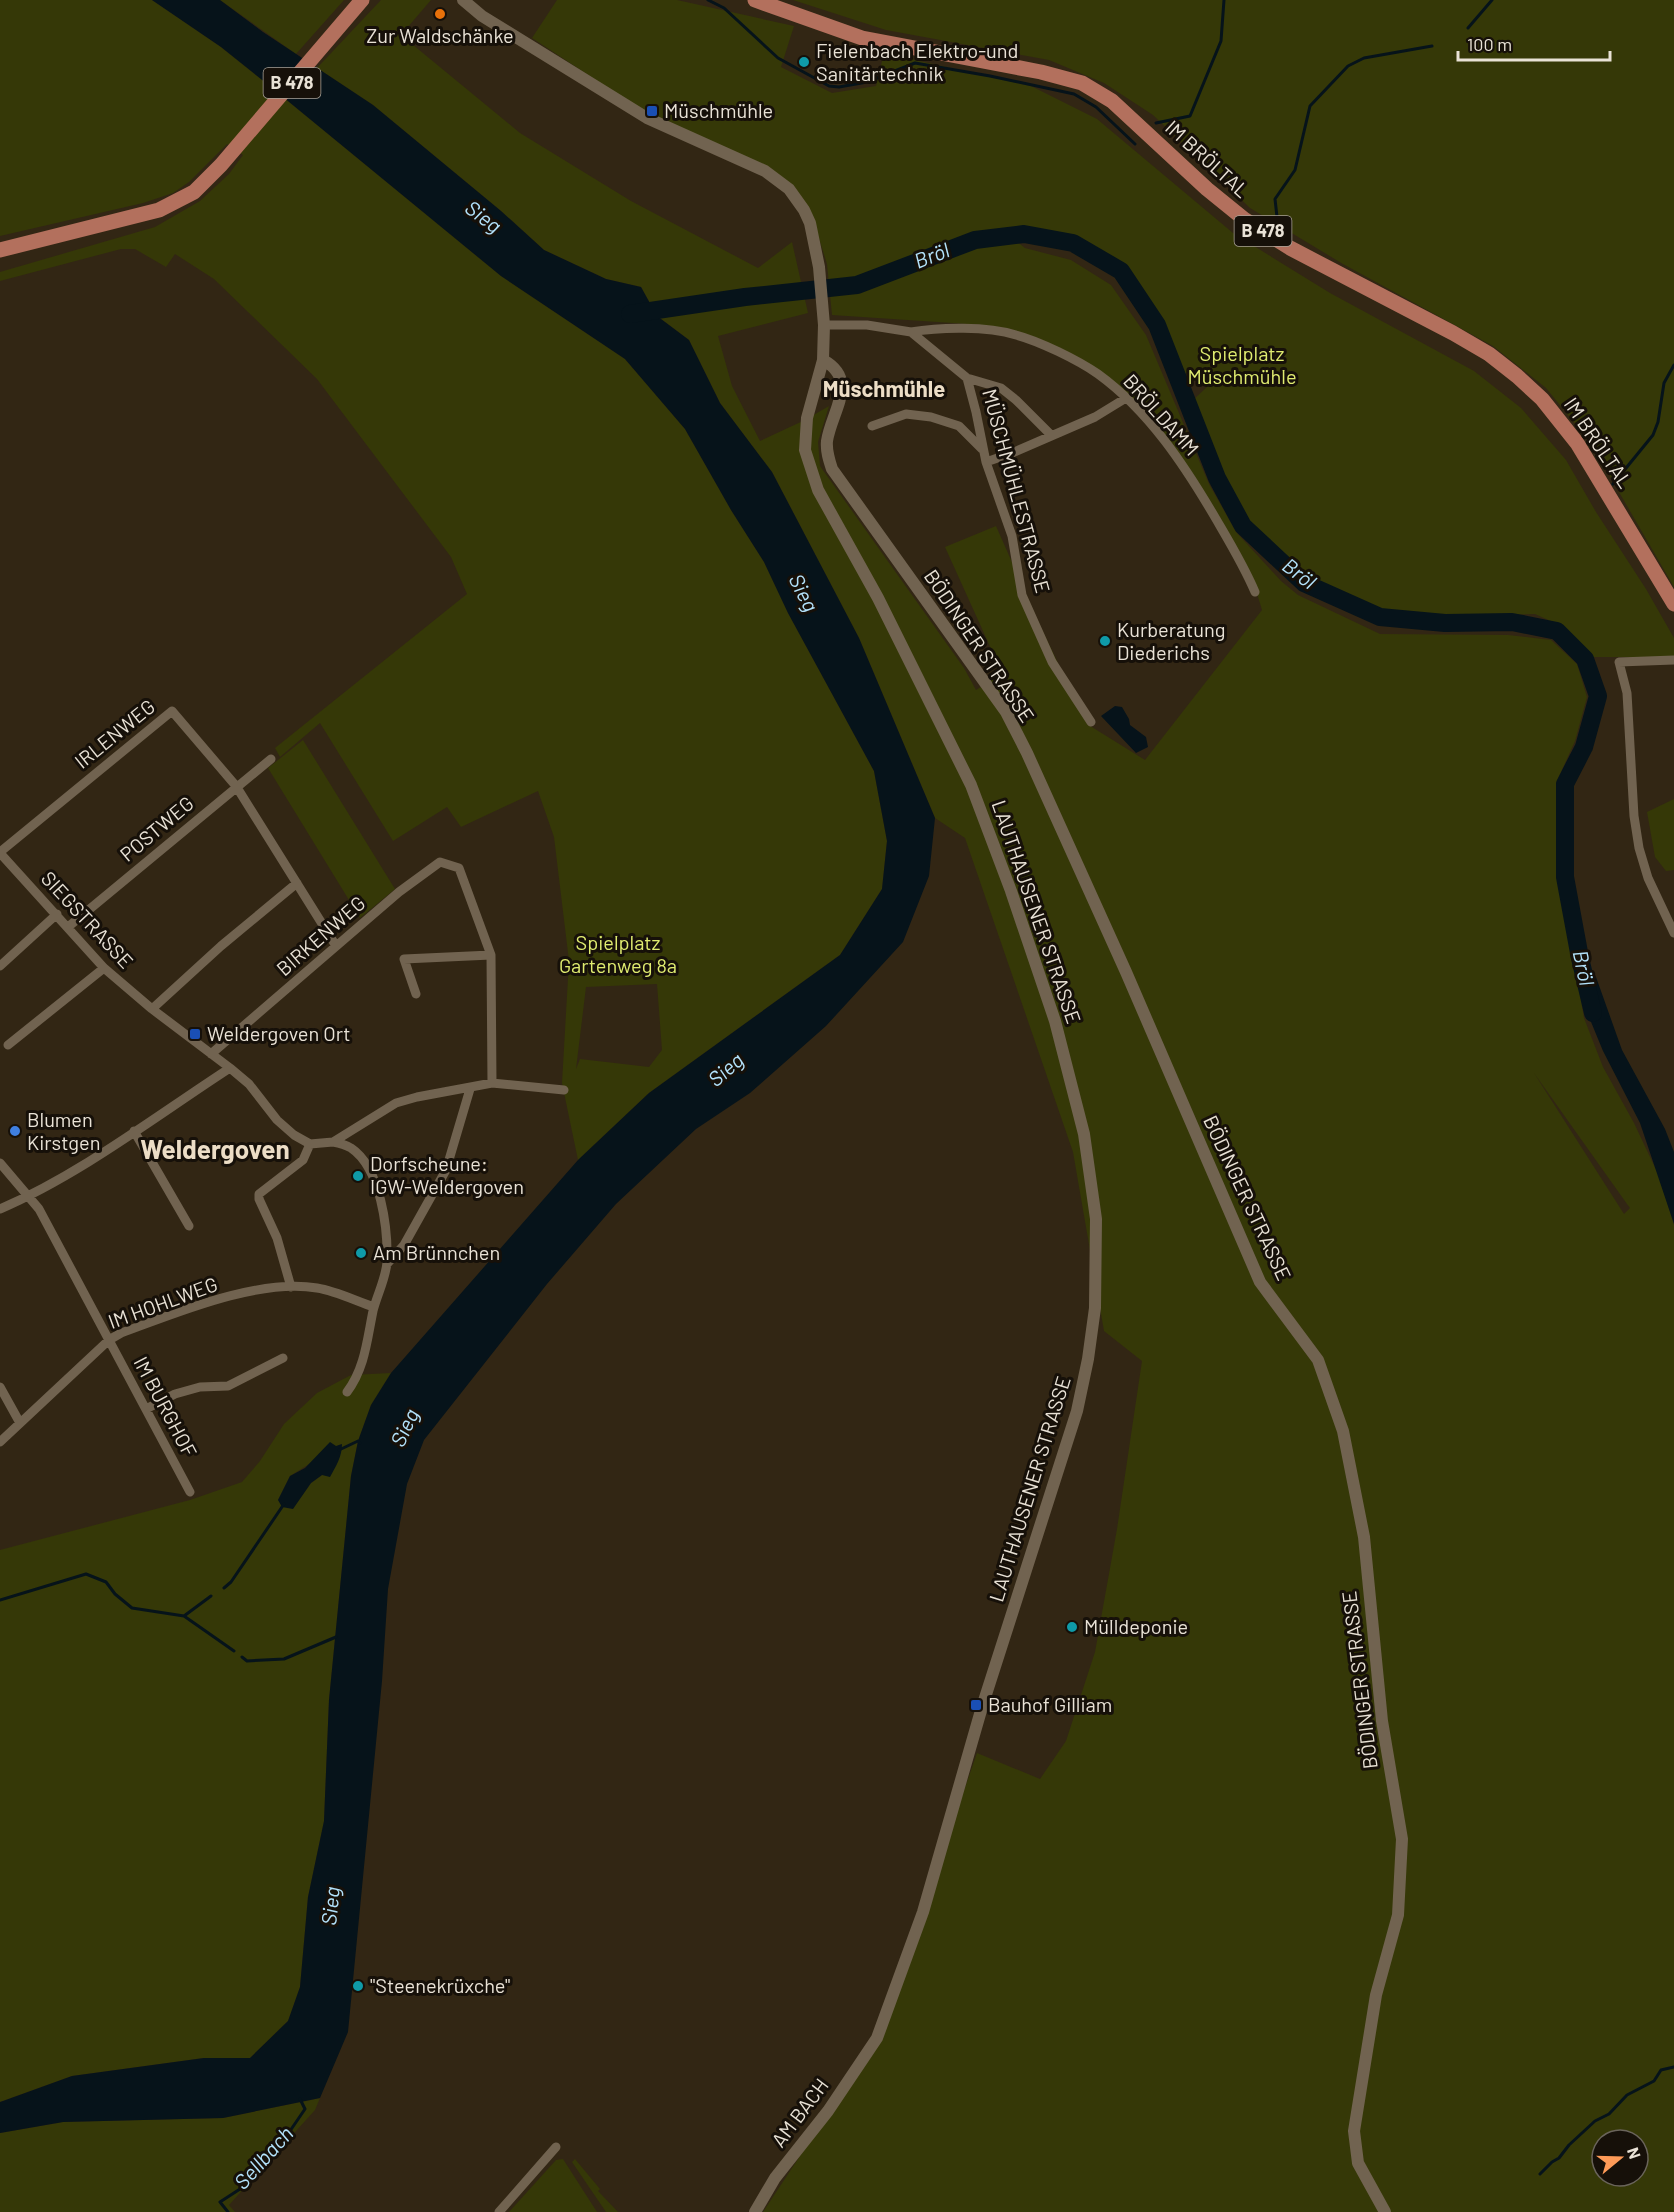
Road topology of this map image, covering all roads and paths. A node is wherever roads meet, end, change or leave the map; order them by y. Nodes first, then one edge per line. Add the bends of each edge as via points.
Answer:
1 (362, 0) edge
2 (463, 0) edge
3 (755, 0) edge
4 (0, 250) edge
5 (824, 321) junction
6 (911, 332) junction
7 (823, 360) junction
8 (967, 378) junction
9 (1126, 398) junction
10 (872, 426) dead end
11 (1051, 435) junction
12 (982, 449) junction
13 (986, 462) junction
14 (1255, 592) dead end
15 (1674, 604) edge
16 (1674, 660) edge
17 (1091, 722) dead end
18 (271, 759) dead end
19 (236, 786) junction
20 (0, 852) edge
21 (297, 883) junction
22 (57, 914) junction
23 (68, 927) junction
24 (1674, 933) edge
25 (336, 946) junction
26 (491, 955) junction
27 (0, 966) edge
28 (104, 968) junction
29 (416, 994) dead end
30 (152, 1009) junction
31 (8, 1045) dead end
32 (212, 1054) junction
33 (230, 1068) junction
34 (492, 1083) junction
35 (470, 1089) junction
36 (564, 1090) dead end
37 (134, 1131) junction
38 (333, 1142) junction
39 (310, 1144) junction
40 (0, 1163) edge
41 (28, 1197) junction
42 (0, 1209) edge
43 (189, 1226) dead end
44 (387, 1264) junction
45 (291, 1287) junction
46 (374, 1307) junction
47 (109, 1340) junction
48 (283, 1358) dead end
49 (0, 1387) edge
50 (347, 1392) dead end
51 (146, 1409) junction
52 (20, 1423) junction
53 (0, 1442) edge
54 (190, 1491) dead end
55 (877, 2038) joint
56 (556, 2147) dead end
57 (499, 2212) edge
58 (755, 2212) edge
59 (1385, 2212) edge

1 - 4 main road, B 478 via 194,192 170,205
2 - 5 street, LAUTHAUSENER STRASSE via 647,118 765,171 789,189 810,223
3 - 15 main road, IM BRÖLTAL / B 478 via 862,38 1051,74 1082,83 1112,101 1244,219 1290,248 1453,333 1517,376 1542,399 1577,443
5 - 6 street
5 - 7 street, LAUTHAUSENER STRASSE
6 - 8 street, MÜSCHMÜHLESTRASSE
6 - 9 street, BRÖLDAMM via 972,329 1015,334 1098,374
7 - 55 street, LAUTHAUSENER STRASSE via 807,418 805,450 818,490 878,598 975,796 1011,891 1061,1042 1084,1134 1096,1219 1095,1308 1077,1411 982,1707 923,1912
7 - 59 street, BÖDINGER STRASSE via 840,376 842,387 827,441 832,469 1006,712 1122,962 1260,1282 1318,1360 1344,1431 1364,1537 1382,1722 1402,1839 1398,1915 1376,1995 1354,2131 1358,2163
8 - 11 street via 1001,388
8 - 12 street, MÜSCHMÜHLESTRASSE
9 - 11 street via 1095,417
9 - 14 street, BRÖLDAMM via 1165,441 1197,486
10 - 12 street via 906,414 931,417 959,426
11 - 13 street
12 - 13 street, MÜSCHMÜHLESTRASSE
13 - 17 street, MÜSCHMÜHLESTRASSE via 1012,536 1022,595 1052,662
16 - 24 street via 1619,662 1627,693 1639,848 1648,878
18 - 19 street, POSTWEG
19 - 20 street, IRLENWEG via 172,711
19 - 21 street, IRLENWEG
19 - 23 street, POSTWEG
20 - 22 street, SIEGSTRASSE
21 - 25 street, IRLENWEG
21 - 30 street
22 - 23 street, SIEGSTRASSE
22 - 27 street
23 - 28 street, SIEGSTRASSE
25 - 26 street, BIRKENWEG via 440,861 459,868
25 - 32 street, BIRKENWEG
26 - 29 street via 404,959
26 - 34 street
28 - 30 street, SIEGSTRASSE
28 - 31 street
30 - 32 street, SIEGSTRASSE
32 - 33 street, SIEGSTRASSE
33 - 37 street
33 - 39 street, SIEGSTRASSE via 249,1084 277,1120
34 - 35 street
34 - 36 street
35 - 38 street via 396,1103
35 - 44 street via 446,1170 404,1245
37 - 41 street
37 - 43 street
38 - 39 street
38 - 44 street via 356,1153 381,1198
39 - 45 street via 303,1160 259,1194
40 - 41 street, IM BURGHOF
41 - 42 street
41 - 47 street, IM BURGHOF via 39,1209
44 - 46 street
45 - 46 street, IM HOHLWEG via 318,1288
45 - 47 street, IM HOHLWEG via 212,1300
46 - 50 street via 361,1368
47 - 51 street, IM BURGHOF
47 - 52 street, IM HOHLWEG
48 - 51 street via 228,1386 200,1387 175,1394
49 - 52 street
51 - 54 street, IM BURGHOF
52 - 53 street, IM HOHLWEG
55 - 58 street, AM BACH via 828,2111 775,2178
56 - 57 street

